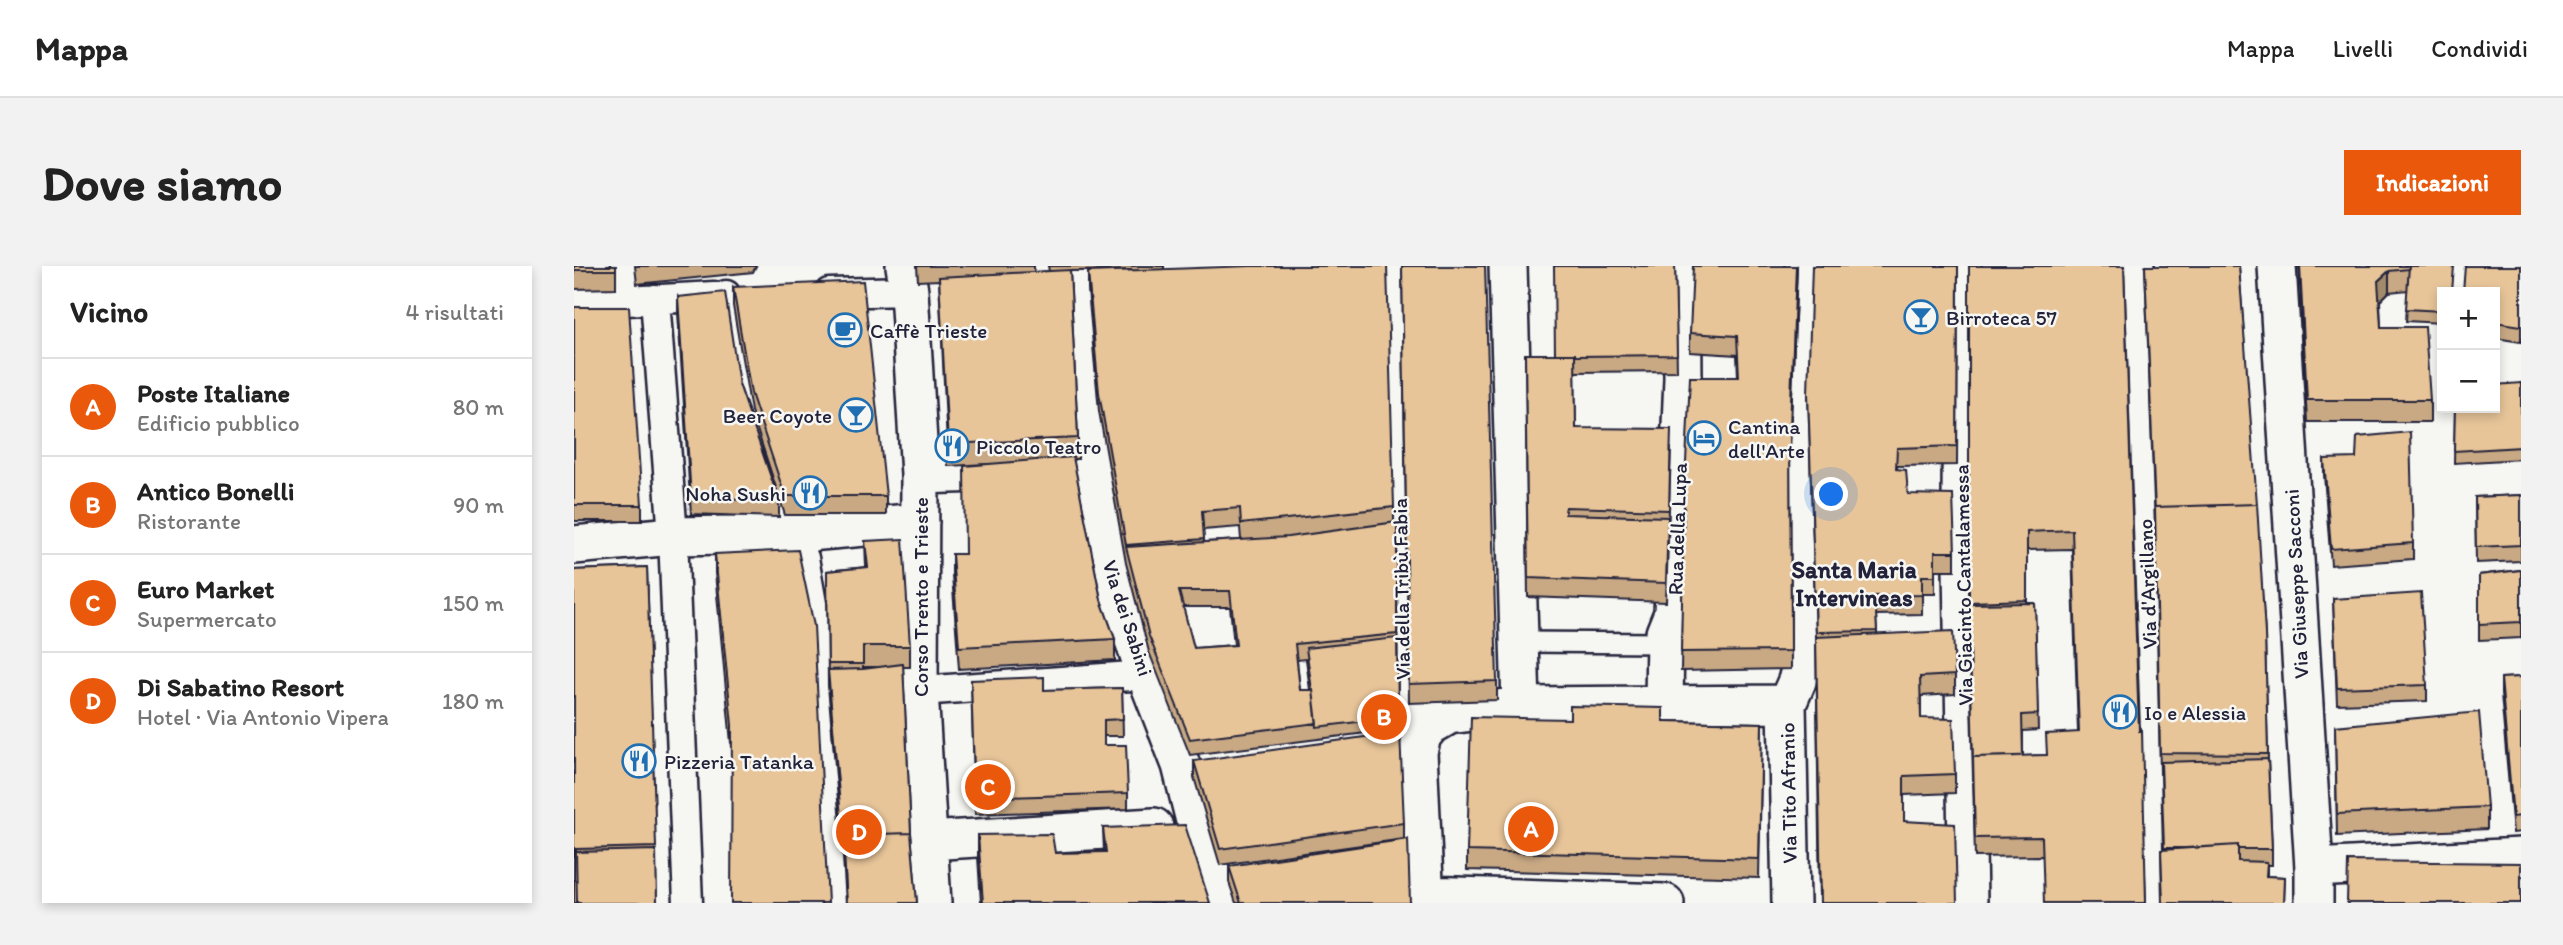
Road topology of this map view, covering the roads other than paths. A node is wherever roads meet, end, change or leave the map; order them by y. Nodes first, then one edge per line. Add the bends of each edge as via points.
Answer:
1 (625, 266) edge
2 (1396, 266) edge
3 (1508, 266) edge
4 (1682, 266) edge
5 (1804, 266) edge
6 (1962, 266) edge
7 (2135, 266) edge
8 (2277, 266) edge
9 (916, 282) edge
10 (1043, 283) edge
11 (804, 293) edge
12 (655, 299) junction
13 (574, 300) edge
14 (627, 301) junction
15 (1070, 469) junction
16 (920, 475) junction
17 (920, 522) junction
18 (787, 534) junction
19 (673, 536) junction
20 (574, 545) edge
21 (1519, 642) junction
22 (1665, 643) junction
23 (1146, 675) junction
24 (919, 691) junction
25 (1787, 704) junction
26 (1521, 706) junction
27 (1664, 706) junction
28 (1426, 731) junction
29 (1383, 739) edge
30 (1196, 825) junction
31 (928, 841) junction
32 (2521, 857) edge
33 (1224, 886) edge
34 (2314, 886) edge
35 (1425, 899) edge
36 (688, 903) edge
37 (836, 903) edge
38 (932, 903) edge
39 (1665, 903) edge
40 (1791, 903) edge
41 (1968, 903) edge
42 (2157, 903) edge

1 - 14 street
2 - 28 street, Via della Tribù Fabia via 1403,705
3 - 21 street via 1521,528
4 - 22 street, Rua della Lupa via 1683,378 1663,533 1673,612
5 - 25 street, Via Tito Afranio via 1800,422 1807,642
6 - 41 street, Via Giacinto Cantalamessa
7 - 42 street, Via d'Argillano
8 - 34 street, Via Giuseppe Sacconi
9 - 11 street
9 - 16 street, Corso Trento e Trieste
10 - 15 street, Via dei Sabini via 1095,280
12 - 14 street
12 - 18 street via 739,295 748,411
12 - 19 street
13 - 14 street
15 - 16 street
15 - 23 street, Via dei Sabini
16 - 17 street, Corso Trento e Trieste
17 - 18 street
17 - 24 street, Corso Trento e Trieste
18 - 19 street
18 - 37 street via 804,558 818,638
19 - 20 street
19 - 36 street
21 - 22 lane
21 - 26 street
22 - 27 street, Rua della Lupa
23 - 24 street
23 - 30 street, Via dei Sabini via 1195,764
24 - 31 street, Corso Trento e Trieste
25 - 27 street
25 - 40 street, Via Tito Afranio
26 - 27 street
26 - 28 street via 1449,715
28 - 29 street
28 - 35 street via 1418,752 1408,846
30 - 31 street
30 - 33 street, Via dei Sabini
31 - 38 street, Corso Trento e Trieste
32 - 34 street
35 - 39 street

